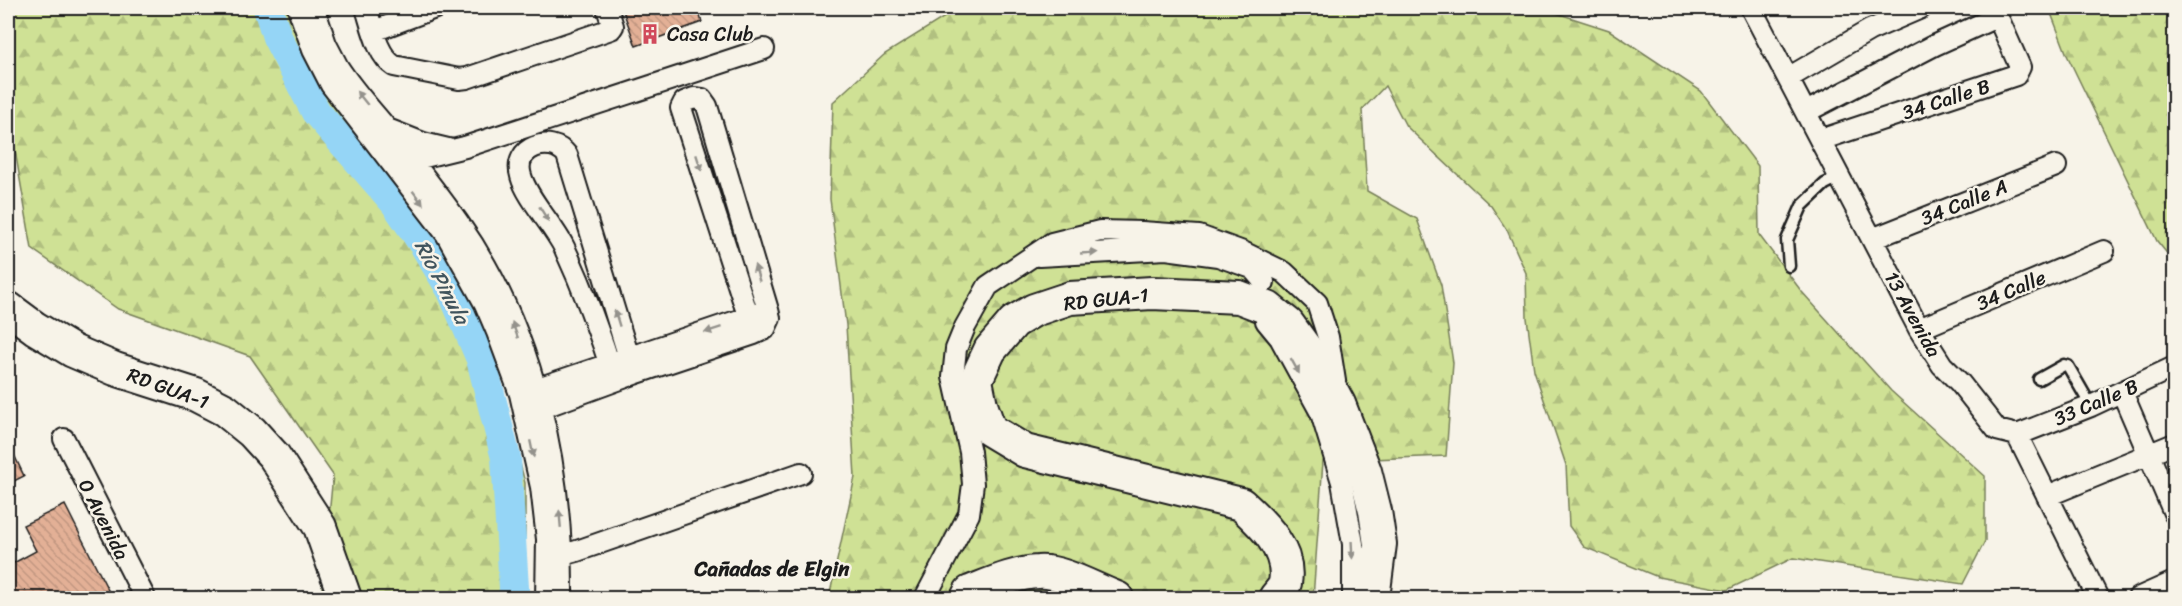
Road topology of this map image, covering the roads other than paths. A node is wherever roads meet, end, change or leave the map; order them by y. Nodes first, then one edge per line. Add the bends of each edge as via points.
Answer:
1 (298, 8) edge
2 (314, 8) edge
3 (366, 8) edge
4 (435, 8) edge
5 (607, 8) edge
6 (1751, 8) edge
7 (1921, 8) edge
8 (374, 31) junction
9 (764, 49) dead end
10 (1788, 78) junction
11 (1806, 112) junction
12 (387, 129) junction
13 (1820, 140) junction
14 (453, 150) junction
15 (402, 162) junction
16 (2056, 166) dead end
17 (1839, 177) junction
18 (1872, 239) junction
19 (2104, 251) dead end
20 (1031, 256) junction
21 (1789, 266) dead end
22 (1264, 282) dead end
23 (1296, 284) junction
24 (8, 308) edge
25 (1272, 317) junction
26 (751, 326) junction
27 (1918, 329) junction
28 (632, 366) junction
29 (2175, 367) edge
30 (612, 372) junction
31 (2039, 379) dead end
32 (528, 391) junction
33 (2122, 392) junction
34 (1339, 404) junction
35 (2091, 406) junction
36 (534, 411) junction
37 (2017, 435) junction
38 (64, 439) dead end
39 (2175, 444) edge
40 (2149, 455) junction
41 (801, 473) dead end
42 (2047, 496) junction
43 (2175, 513) edge
44 (554, 557) junction
45 (2175, 582) edge
46 (145, 598) edge
47 (345, 598) edge
48 (546, 598) edge
49 (561, 598) edge
50 (926, 598) edge
51 (967, 598) edge
52 (1117, 598) edge
53 (1275, 598) edge
54 (1353, 598) edge
55 (1374, 598) edge
56 (2098, 598) edge
57 (2138, 598) edge

1 - 15 street via 331,85
12 -> 2 street via 338,66
3 - 8 street
4 - 8 street
5 - 8 street via 611,29 459,79 394,66 382,52
6 - 10 street, 13 Avenida
7 - 10 street via 1870,30
9 - 14 street
10 - 11 street, 13 Avenida
11 - 13 street, 13 Avenida
11 - 13 street, 34 Calle B via 1935,45 1992,19 2000,22 2020,67 2016,75
12 - 14 street via 423,144
12 - 15 street
13 - 17 street, 13 Avenida
14 - 15 street
15 - 32 street via 459,224 480,258 513,325
16 - 18 street, 34 Calle A
17 - 18 street, 13 Avenida
17 - 21 lane via 1825,184 1802,206 1787,240
18 - 27 street, 13 Avenida
19 - 27 street, 34 Calle
20 -> 22 street via 1166,249 1218,256 1251,268
20 - 23 street via 1052,243 1101,231 1199,236 1243,252 1284,273
20 - 50 street via 988,286 956,349 953,377 973,484 969,514
23 - 25 street via 1294,300
23 - 34 street via 1317,303 1328,337
24 - 47 main road, RD GUA-1 via 73,351 195,395 225,410 252,432 274,456 320,527
25 - 34 main road, RD GUA-1 via 1304,344
25 - 53 main road, RD GUA-1 via 1268,309 1239,297 1152,293 1070,298 1034,310 1014,322 990,350 976,380 990,430 1025,451 1241,504 1265,526 1279,548 1285,584
25 -> 54 street via 1321,413 1342,482 1353,544
26 -> 26 street via 765,329 770,318 768,309 707,106 702,99 694,98 681,108
26 - 28 street
27 - 37 street, 13 Avenida via 1997,430
28 - 30 street
28 -> 30 street via 567,155 554,144 531,148 519,162 521,177 563,246
29 - 33 street, 33 Calle B
30 - 32 street
30 - 36 street
31 - 35 lane via 2068,366
32 - 36 street
33 - 35 street, 33 Calle B
33 - 40 street
34 - 55 main road, RD GUA-1 via 1365,471 1375,511 1380,544
35 - 37 street, 33 Calle B
36 - 44 street via 556,483
37 - 42 street
38 - 46 street, 0 Avenida
39 - 40 street
40 - 42 street
40 - 43 street
41 - 44 street
42 - 56 street
44 - 48 street
44 - 49 street
45 - 57 street
51 - 52 main road via 970,592 1006,578 1038,572 1061,575

